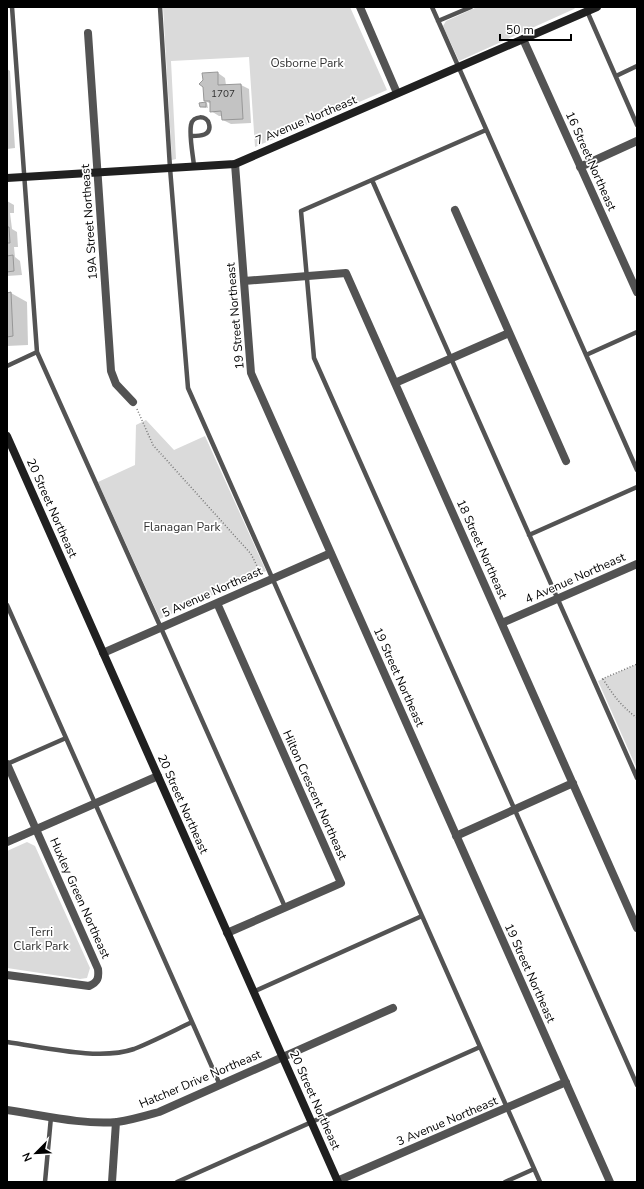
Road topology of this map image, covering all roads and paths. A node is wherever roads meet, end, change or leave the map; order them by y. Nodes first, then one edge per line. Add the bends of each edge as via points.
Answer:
1 (12, 7) edge
2 (160, 7) edge
3 (360, 7) edge
4 (432, 7) edge
5 (470, 7) edge
6 (593, 8) edge
7 (438, 21) junction
8 (88, 33) dead end
9 (523, 39) junction
10 (637, 66) edge
11 (458, 67) junction
12 (616, 76) junction
13 (398, 93) junction
14 (637, 125) edge
15 (486, 130) junction
16 (192, 136) junction
17 (637, 141) edge
18 (235, 164) junction
19 (194, 166) junction
20 (580, 166) junction
21 (170, 168) junction
22 (98, 172) junction
23 (24, 177) junction
24 (7, 178) edge
25 (372, 180) junction
26 (455, 210) dead end
27 (307, 276) junction
28 (244, 281) junction
29 (637, 292) edge
30 (637, 332) edge
31 (509, 333) junction
32 (37, 352) junction
33 (586, 355) junction
34 (451, 358) junction
35 (7, 366) edge
36 (395, 383) junction
37 (133, 402) joint
38 (7, 436) edge
39 (566, 461) dead end
40 (637, 470) edge
41 (637, 487) edge
42 (529, 535) junction
43 (331, 553) junction
44 (637, 564) edge
45 (269, 580) junction
46 (557, 599) junction
47 (218, 603) junction
48 (7, 605) edge
49 (502, 623) junction
50 (161, 628) junction
51 (103, 653) junction
52 (637, 664) edge
53 (603, 679) junction
54 (598, 681) dead end
55 (637, 718) edge
56 (66, 738) junction
57 (7, 764) edge
58 (158, 776) junction
59 (637, 778) edge
60 (573, 783) junction
61 (95, 803) junction
62 (515, 810) junction
63 (36, 829) junction
64 (456, 836) junction
65 (7, 842) edge
66 (285, 908) junction
67 (422, 916) junction
68 (637, 928) edge
69 (227, 933) junction
70 (7, 975) edge
71 (253, 992) junction
72 (393, 1008) dead end
73 (192, 1022) junction
74 (7, 1042) edge
75 (480, 1047) junction
76 (282, 1057) junction
77 (566, 1082) junction
78 (637, 1084) edge
79 (220, 1085) junction
80 (507, 1108) junction
81 (7, 1110) edge
82 (51, 1117) junction
83 (116, 1122) junction
84 (312, 1123) junction
85 (534, 1169) junction
86 (45, 1182) edge
87 (112, 1182) edge
88 (177, 1182) edge
89 (338, 1182) edge
90 (505, 1182) edge
91 (540, 1182) edge
92 (610, 1182) edge

1 - 23 lane
2 - 21 lane
3 - 13 street
4 - 7 lane
5 - 7 lane
6 - 9 street, 7 Avenue Northeast
6 - 12 lane
7 - 11 lane
8 - 22 street, 19A Street Northeast
9 - 11 street, 7 Avenue Northeast
9 - 20 street, 16 Street Northeast
10 - 12 lane
11 - 13 street, 7 Avenue Northeast
11 - 15 lane
12 - 14 lane
13 - 18 street, 7 Avenue Northeast
15 - 25 lane
15 - 33 lane
16 - 16 lane via 192,122 199,117 205,119 210,127 207,133
16 - 19 lane
17 - 20 street
18 - 19 street, 7 Avenue Northeast
18 - 28 street, 19 Street Northeast
19 - 21 street, 7 Avenue Northeast
20 - 29 street, 16 Street Northeast
21 - 22 street, 7 Avenue Northeast
21 - 45 lane via 188,388
22 - 23 street, 7 Avenue Northeast
22 - 37 street, 19A Street Northeast via 111,371 116,384
23 - 24 street, 7 Avenue Northeast
23 - 32 lane
25 - 27 lane via 301,211
25 - 34 lane
26 - 31 street
27 - 28 street, 18 Street Northeast
27 - 36 street, 18 Street Northeast via 346,273
27 - 62 lane via 314,358
28 - 43 street, 19 Street Northeast via 251,373
30 - 33 lane
31 - 34 street
31 - 39 street
32 - 35 lane
32 - 50 lane
33 - 40 lane
34 - 36 street
34 - 42 lane
36 - 49 street, 18 Street Northeast
37 - 45 path via 153,445 251,554
38 - 51 street, 20 Street Northeast
41 - 42 lane
42 - 46 lane
43 - 45 street, 5 Avenue Northeast
43 - 64 street, 19 Street Northeast
44 - 46 street, 4 Avenue Northeast
45 - 47 street, 5 Avenue Northeast
45 - 67 lane
46 - 49 street, 4 Avenue Northeast
46 - 59 lane
47 - 50 street, 5 Avenue Northeast
47 - 66 street, Hilton Crescent Northeast via 341,883
48 - 56 lane
49 - 60 street, 18 Street Northeast
50 - 51 street, 5 Avenue Northeast
50 - 66 lane
51 - 58 street, 20 Street Northeast
52 - 53 path
53 - 54 path
53 - 55 path via 617,700
56 - 57 lane
56 - 61 lane
57 - 63 street
58 - 61 street
58 - 69 street, 20 Street Northeast
60 - 62 street
60 - 68 street, 18 Street Northeast
61 - 63 street
61 - 73 lane
62 - 64 street
62 - 78 lane
63 - 65 street
63 - 70 street, Huxley Green Northeast via 99,976 96,983 89,986
64 - 77 street, 19 Street Northeast
66 - 69 street, Hilton Crescent Northeast
67 - 71 lane
67 - 75 lane
69 - 71 street, 20 Street Northeast
71 - 76 street, 20 Street Northeast
72 - 76 street, Hatcher Drive Northeast
73 - 74 lane via 133,1049 115,1053 85,1053
73 - 79 lane
75 - 80 lane
75 - 84 lane
76 - 79 street, Hatcher Drive Northeast
76 - 84 street, 20 Street Northeast
77 - 80 street, 3 Avenue Northeast
77 - 92 street, 19 Street Northeast
79 - 83 street, Hatcher Drive Northeast via 159,1112 138,1119
80 - 85 lane
80 - 89 street, 3 Avenue Northeast
81 - 82 street, Hatcher Drive Northeast
82 - 83 street, Hatcher Drive Northeast via 87,1122
82 - 86 lane
83 - 87 street
84 - 88 lane
84 - 89 street, 20 Street Northeast
85 - 90 lane
85 - 91 lane

